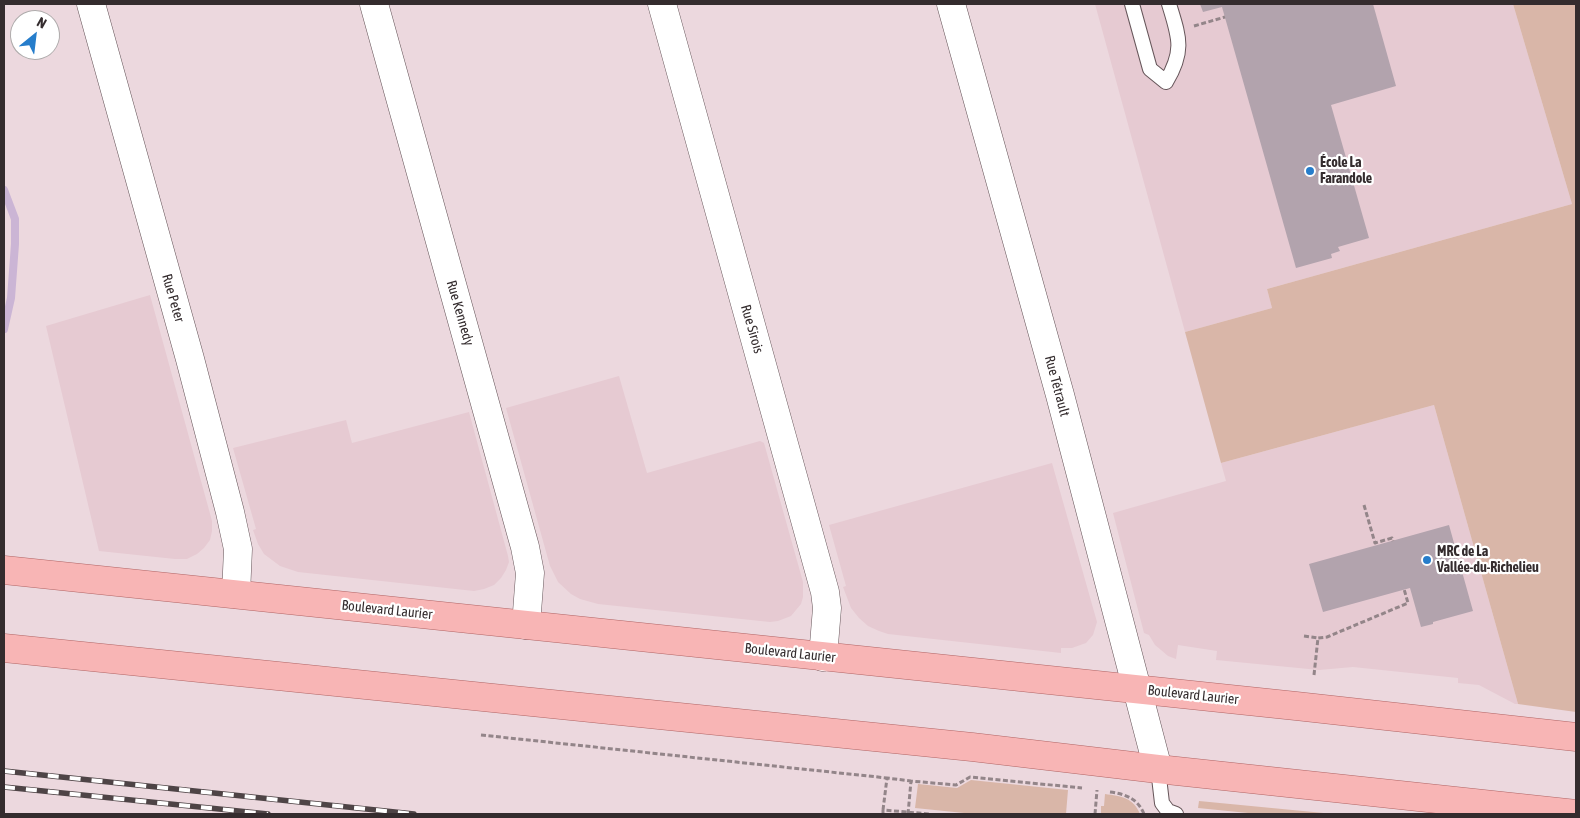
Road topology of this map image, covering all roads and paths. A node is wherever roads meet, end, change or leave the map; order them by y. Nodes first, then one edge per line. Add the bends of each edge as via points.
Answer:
1 (91, 4) edge
2 (374, 4) edge
3 (662, 4) edge
4 (951, 4) edge
5 (1132, 4) edge
6 (1169, 4) edge
7 (1225, 17) dead end
8 (1194, 26) dead end
9 (1364, 505) dead end
10 (1392, 541) dead end
11 (4, 570) edge
12 (1404, 589) dead end
13 (236, 594) junction
14 (526, 625) junction
15 (1304, 636) dead end
16 (1318, 638) junction
17 (4, 648) edge
18 (822, 656) junction
19 (1314, 675) dead end
20 (1138, 690) junction
21 (481, 735) dead end
22 (1576, 737) edge
23 (1158, 769) junction
24 (887, 778) junction
25 (911, 780) junction
26 (1106, 791) dead end
27 (883, 810) junction
28 (908, 813) edge
29 (882, 814) edge
30 (930, 814) edge
31 (1095, 814) edge
32 (1144, 814) edge
33 (1176, 814) edge
34 (1576, 814) edge

1 - 13 street, Rue Peter via 228,504 238,549
2 - 14 street, Rue Kennedy via 525,547 530,572
3 - 18 street, Rue Sirois via 825,592 827,608
4 - 20 street, Rue Tétrault
5 - 6 lane via 1150,70 1166,82 1176,66 1179,49
7 - 8 path
9 - 10 path via 1374,543 1392,538
11 - 13 main road, Boulevard Laurier
12 - 16 path via 1408,603
13 - 14 main road, Boulevard Laurier
14 - 18 main road, Boulevard Laurier
15 - 16 path
16 - 19 path
17 - 23 main road
18 - 20 main road, Boulevard Laurier
20 - 22 main road, Boulevard Laurier
20 - 23 street, Rue Tétrault
21 - 24 path
23 - 33 lane via 1162,803 1168,811
23 - 34 main road
24 - 25 path
24 - 27 path
25 - 28 path
25 - 31 path via 956,785 970,777 1099,790
26 - 32 path via 1134,800
27 - 28 path
27 - 29 path
28 - 30 path

